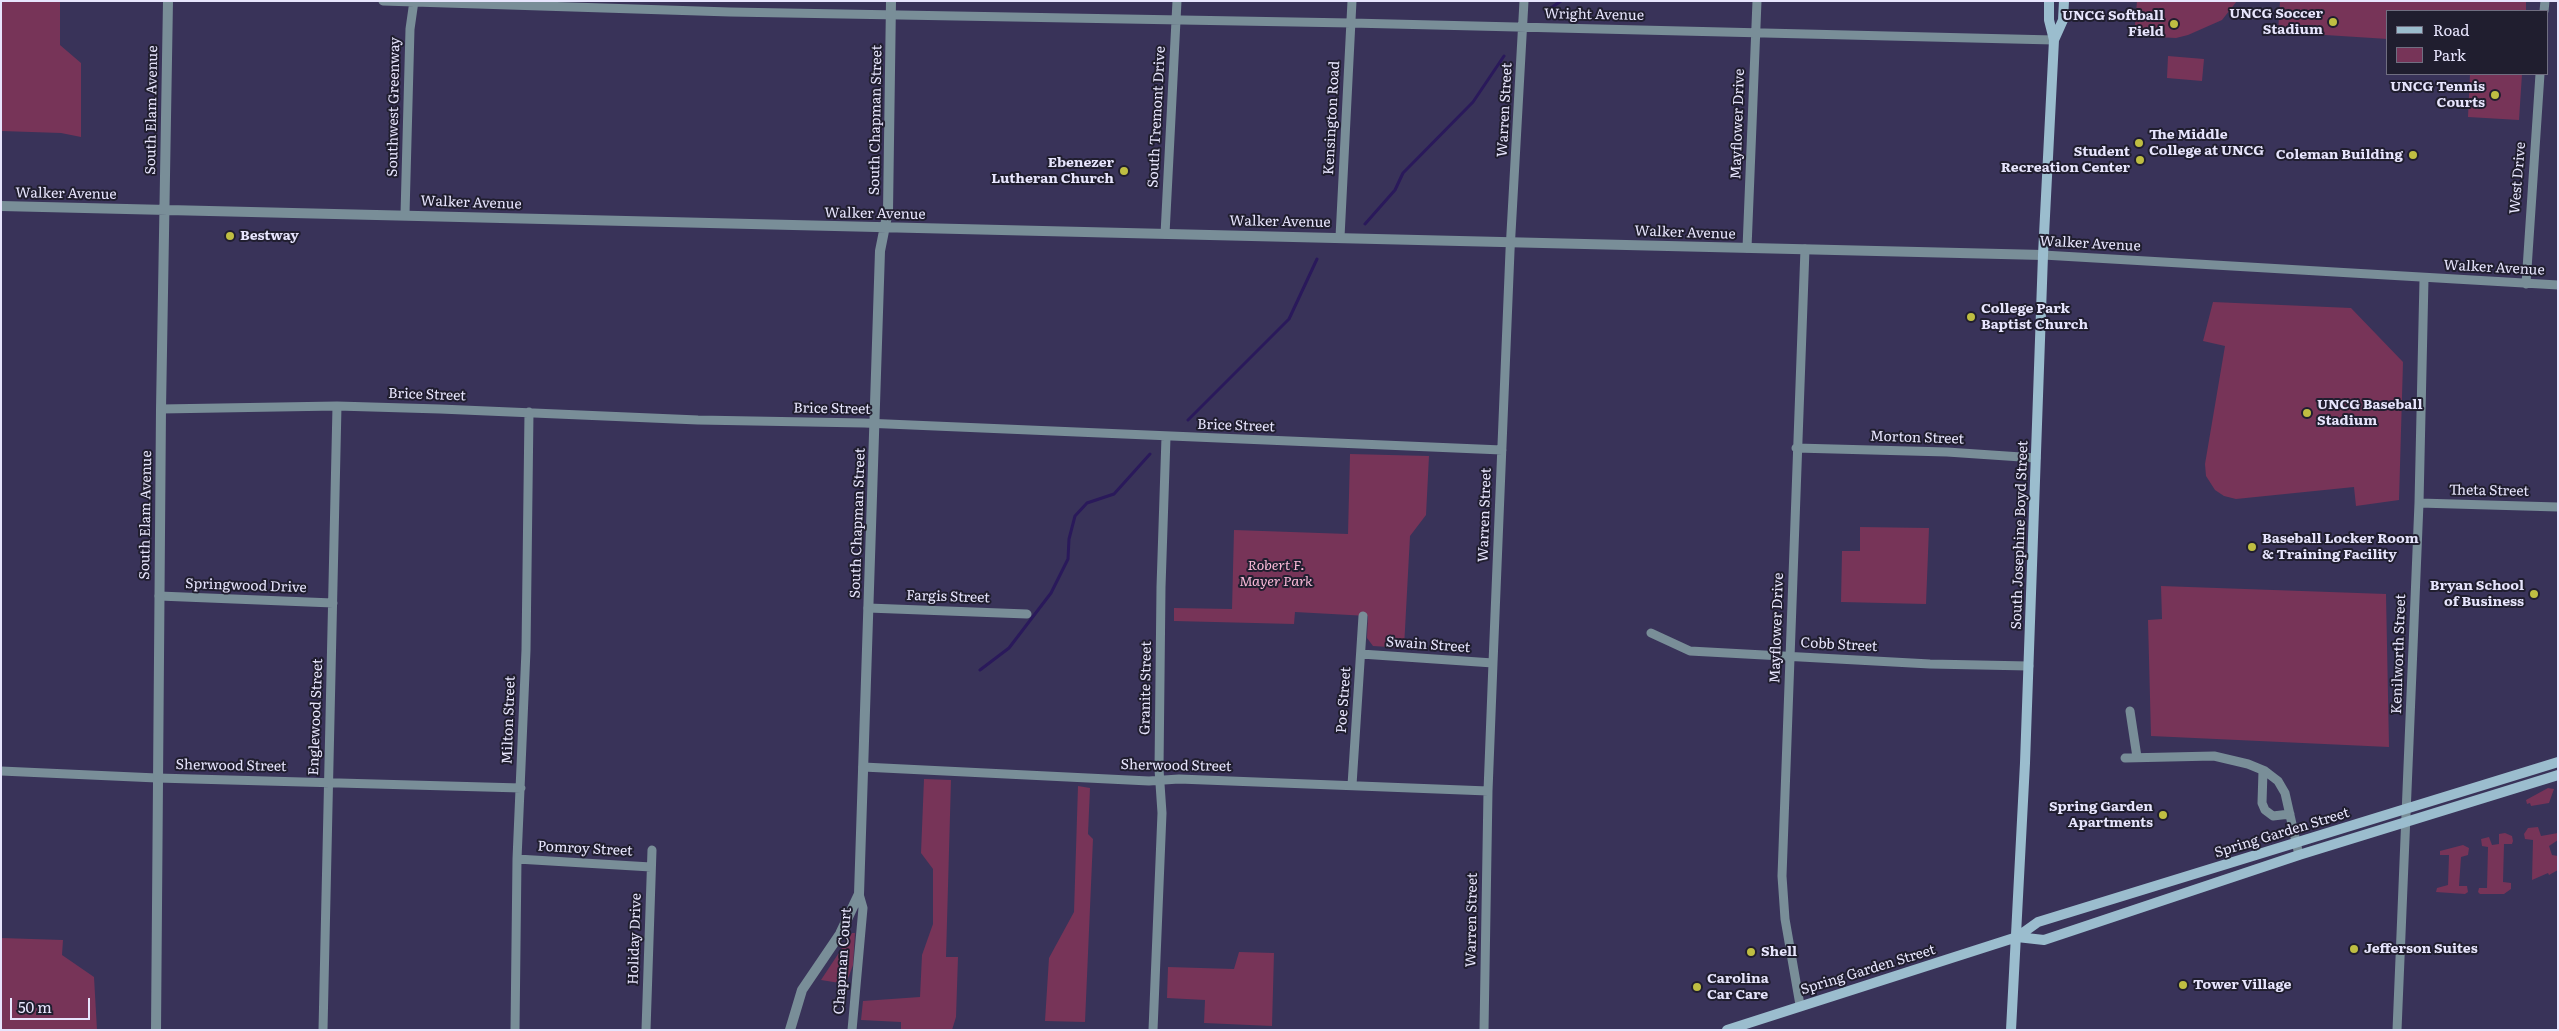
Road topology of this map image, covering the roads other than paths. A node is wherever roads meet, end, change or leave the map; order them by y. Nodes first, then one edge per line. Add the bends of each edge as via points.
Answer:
1 (168, 1) edge
2 (383, 1) edge
3 (891, 1) edge
4 (1177, 1) edge
5 (1352, 1) edge
6 (1524, 1) edge
7 (1757, 1) edge
8 (2049, 1) edge
9 (2064, 1) edge
10 (414, 2) edge
11 (891, 14) junction
12 (1176, 20) junction
13 (1351, 23) junction
14 (1523, 27) junction
15 (1755, 32) junction
16 (2054, 40) junction
17 (2540, 75) edge
18 (1, 206) edge
19 (164, 210) junction
20 (405, 214) junction
21 (886, 228) junction
22 (1165, 234) junction
23 (1340, 237) junction
24 (1511, 240) junction
25 (1747, 248) junction
26 (1805, 249) junction
27 (2043, 255) junction
28 (2424, 279) junction
29 (2526, 284) junction
30 (2558, 285) edge
31 (337, 406) junction
32 (161, 409) junction
33 (529, 412) junction
34 (876, 424) junction
35 (1166, 437) junction
36 (1796, 448) junction
37 (1502, 450) junction
38 (2036, 458) junction
39 (2419, 504) junction
40 (2558, 507) edge
41 (159, 596) junction
42 (333, 602) junction
43 (868, 608) junction
44 (1028, 614) dead end
45 (1363, 616) dead end
46 (1651, 633) dead end
47 (1361, 654) junction
48 (1790, 656) junction
49 (1493, 663) junction
50 (2029, 666) junction
51 (2130, 712) dead end
52 (2137, 757) junction
53 (2125, 758) dead end
54 (2558, 762) edge
55 (863, 767) junction
56 (1, 771) edge
57 (2263, 771) junction
58 (2558, 775) edge
59 (157, 778) junction
60 (1160, 780) junction
61 (328, 782) junction
62 (1352, 785) junction
63 (520, 788) junction
64 (1488, 790) junction
65 (2406, 810) junction
66 (2290, 814) junction
67 (2406, 823) junction
68 (2295, 843) junction
69 (652, 850) dead end
70 (2299, 855) junction
71 (518, 859) junction
72 (651, 867) junction
73 (859, 894) junction
74 (2017, 937) junction
75 (1800, 1005) junction
76 (156, 1030) edge
77 (323, 1030) edge
78 (515, 1030) edge
79 (646, 1030) edge
80 (790, 1030) edge
81 (852, 1030) edge
82 (1153, 1030) edge
83 (1484, 1030) edge
84 (1726, 1030) edge
85 (2012, 1030) edge
86 (2398, 1030) edge

1 - 19 street, South Elam Avenue
2 - 10 street, Wright Avenue
3 - 11 street, South Chapman Street
4 - 12 street, South Tremont Drive
5 - 13 street, Kensington Road
6 - 14 street, Warren Street
7 - 15 street, Mayflower Drive
8 - 16 main road, South Josephine Boyd Street
9 - 16 main road, South Josephine Boyd Street via 2063,20
10 - 11 street, Wright Avenue
10 - 20 street, Southwest Greenway via 410,29
11 - 12 street, Wright Avenue
11 - 21 street, South Chapman Street
12 - 13 street, Wright Avenue
12 - 22 street, South Tremont Drive
13 - 14 street, Wright Avenue
13 - 23 street, Kensington Road
14 - 15 street, Wright Avenue
14 - 24 street, Warren Street
15 - 16 street, Wright Avenue
15 - 25 street, Mayflower Drive
16 - 27 main road, South Josephine Boyd Street
17 - 29 street, West Drive
18 - 19 street, Walker Avenue
19 - 20 street, Walker Avenue
19 - 32 street, South Elam Avenue
20 - 21 street, Walker Avenue
21 - 22 street, Walker Avenue
21 - 34 street, South Chapman Street via 880,250
22 - 23 street, Walker Avenue
23 - 24 street, Walker Avenue
24 - 25 street, Walker Avenue
24 - 37 street, Warren Street
25 - 26 street, Walker Avenue
26 - 27 street, Walker Avenue
26 - 36 street, Mayflower Drive
27 - 28 street, Walker Avenue
27 - 38 main road, South Josephine Boyd Street
28 - 29 street, Walker Avenue
28 - 39 street, Kenilworth Street
29 - 30 street, Walker Avenue
31 - 32 street, Brice Street
31 - 33 street, Brice Street
31 - 42 street, Englewood Street
32 - 41 street, South Elam Avenue
33 - 34 street, Brice Street
33 - 63 street, Milton Street via 526,650
34 - 35 street, Brice Street
34 - 43 street, South Chapman Street
35 - 37 street, Brice Street
35 - 60 street, Granite Street
36 - 38 street, Morton Street
36 - 48 street, Mayflower Drive
37 - 49 street, Warren Street
38 - 50 main road, South Josephine Boyd Street
39 - 40 street, Theta Street
39 - 65 street, Kenilworth Street
41 - 42 street, Springwood Drive
41 - 59 street, South Elam Avenue
42 - 61 street, Englewood Street
43 - 44 street, Fargis Street
43 - 55 street, South Chapman Street
45 - 47 street, Poe Street
46 - 48 street, Cobb Street via 1690,651
47 - 49 street, Swain Street
47 - 62 street, Poe Street
48 - 50 street, Cobb Street
48 - 75 street, Mayflower Drive via 1782,876 1785,920
49 - 64 street, Warren Street
50 - 74 main road, South Josephine Boyd Street
51 - 52 street
52 - 53 street
52 - 57 street via 2214,756
54 - 65 main road, Spring Garden Street
55 - 60 street, Sherwood Street
55 - 73 street, South Chapman Street
56 - 59 street, Sherwood Street
57 - 66 street via 2278,781
57 - 66 street via 2264,810 2272,816
58 - 67 main road, Spring Garden Street
59 - 61 street, Sherwood Street
59 - 76 street, South Elam Avenue
60 - 62 street, Sherwood Street
60 - 82 street, Granite Street via 1162,812
61 - 63 street, Sherwood Street
61 - 77 street, Englewood Street
62 - 64 street, Sherwood Street
63 - 71 street, Milton Street
64 - 83 street, Warren Street
65 - 67 street, Kenilworth Street
65 - 68 main road, Spring Garden Street
66 - 68 street
67 - 70 main road, Spring Garden Street
67 - 86 street, Kenilworth Street
68 - 70 street
68 - 74 main road, Spring Garden Street via 2038,922
69 - 72 street, Holiday Drive
70 - 74 main road, Spring Garden Street via 2044,940
71 - 72 street, Pomroy Street
71 - 78 street, Milton Street
72 - 79 street, Holiday Drive
73 - 80 street, South Chapman Street via 840,934 802,990
73 - 81 street, Chapman Court via 863,908
74 - 75 main road, Spring Garden Street
74 - 85 main road, South Josephine Boyd Street
75 - 84 main road, Spring Garden Street

